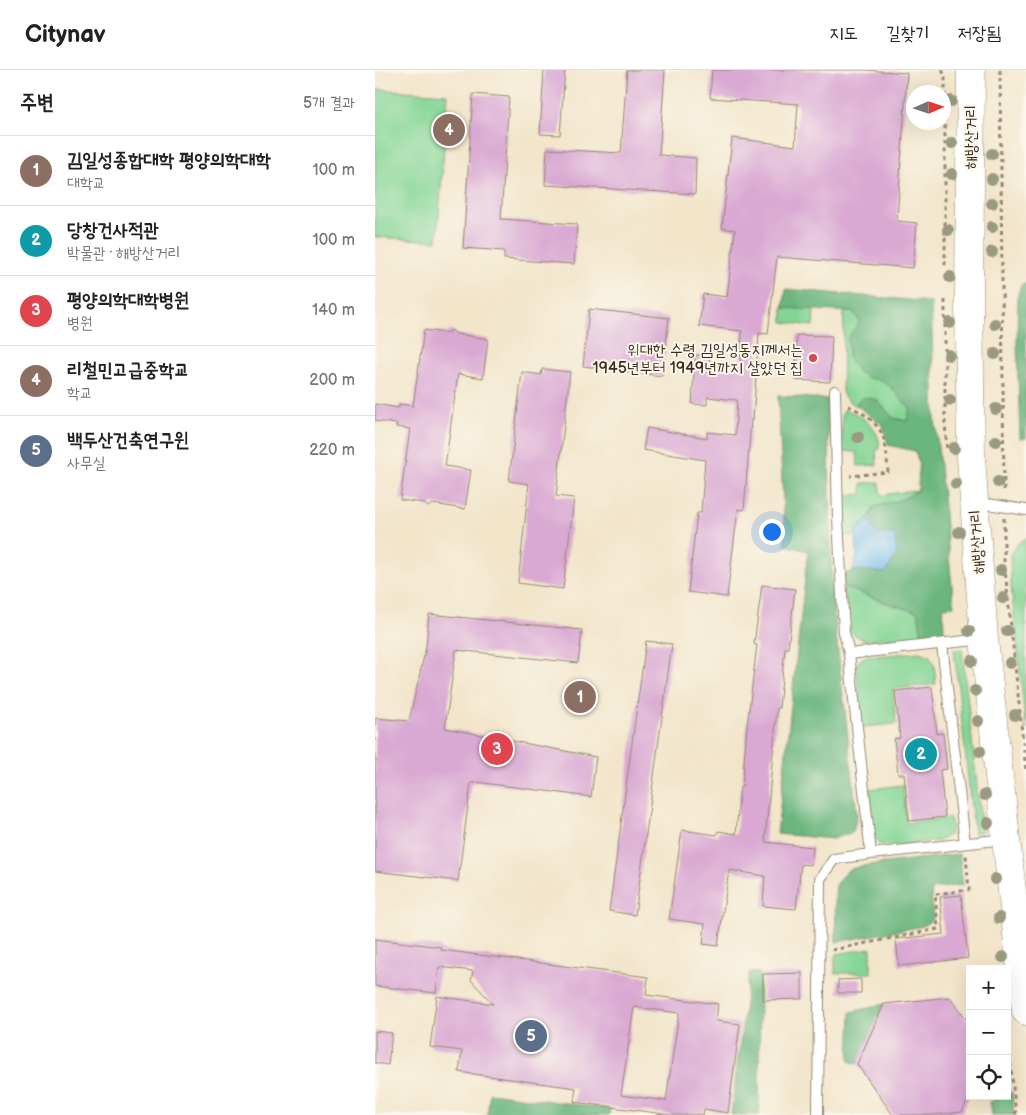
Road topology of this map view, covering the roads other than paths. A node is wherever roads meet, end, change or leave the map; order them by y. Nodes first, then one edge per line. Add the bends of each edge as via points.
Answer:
1 (971, 70) edge
2 (835, 396) road end
3 (973, 501) junction
4 (1026, 510) edge
5 (984, 639) junction
6 (942, 644) junction
7 (849, 654) junction
8 (1005, 839) junction
9 (965, 843) junction
10 (871, 854) junction
11 (1026, 1011) edge
12 (818, 1115) edge

1 - 3 main road, 해방산거리 via 969,308
2 - 7 lane via 844,632
3 - 4 lane
3 - 5 main road, 해방산거리
5 - 6 lane
5 - 8 main road, 해방산거리
6 - 7 lane
6 - 9 lane
7 - 10 lane
8 - 9 lane
8 - 11 main road, 해방산거리
9 - 10 lane
10 - 12 lane via 834,859 819,879

